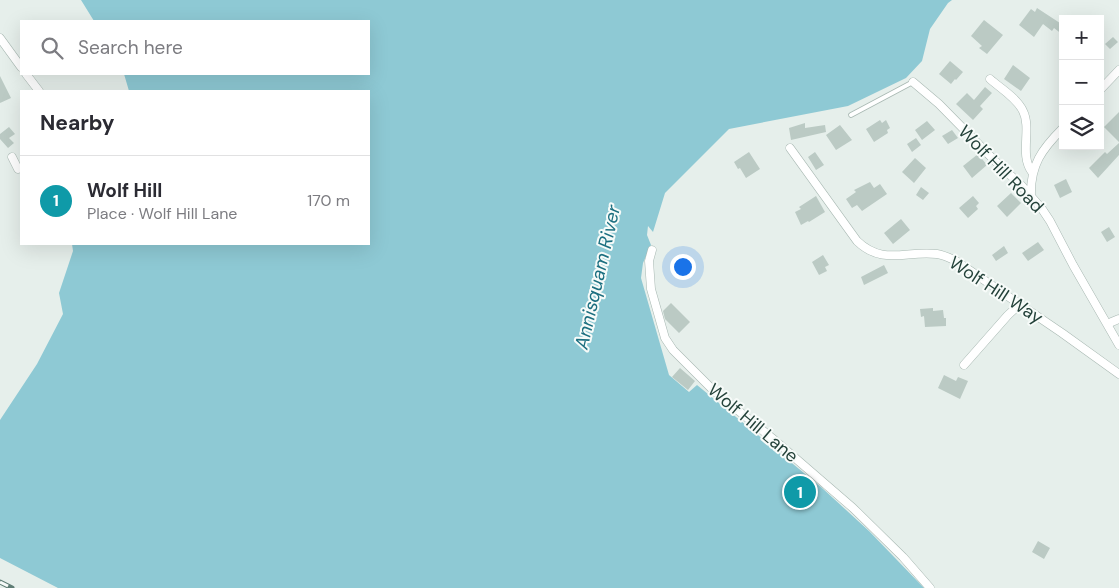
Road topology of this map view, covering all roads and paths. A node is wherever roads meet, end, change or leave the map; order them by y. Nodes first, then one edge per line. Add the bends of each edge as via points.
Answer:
1 (0, 38) edge
2 (20, 66) edge
3 (1119, 70) edge
4 (27, 75) edge
5 (990, 79) dead end
6 (913, 82) joint
7 (1104, 86) edge
8 (38, 90) edge
9 (851, 115) dead end
10 (1059, 133) edge
11 (790, 148) dead end
12 (12, 157) dead end
13 (20, 168) edge
14 (1032, 172) junction
15 (1031, 196) junction
16 (652, 250) dead end
17 (1019, 305) junction
18 (1119, 319) edge
19 (1107, 324) junction
20 (1119, 345) edge
21 (964, 365) dead end
22 (1119, 374) edge
23 (930, 588) edge

1 - 2 street
3 - 7 street
4 - 8 street
5 - 14 street via 1022,109 1028,163
6 - 9 lane
6 - 15 street, Wolf Hill Road
10 - 14 street
11 - 17 street, Wolf Hill Way via 857,241 866,248 881,255 942,255
12 - 13 street
14 - 15 street
15 - 19 street, Wolf Hill Road via 1050,221
16 - 23 street, Wolf Hill Lane via 651,289 665,338 673,350 713,390 853,508
17 - 21 street
17 - 22 street, Wolf Hill Way
18 - 19 street
19 - 20 street, Wolf Hill Road

